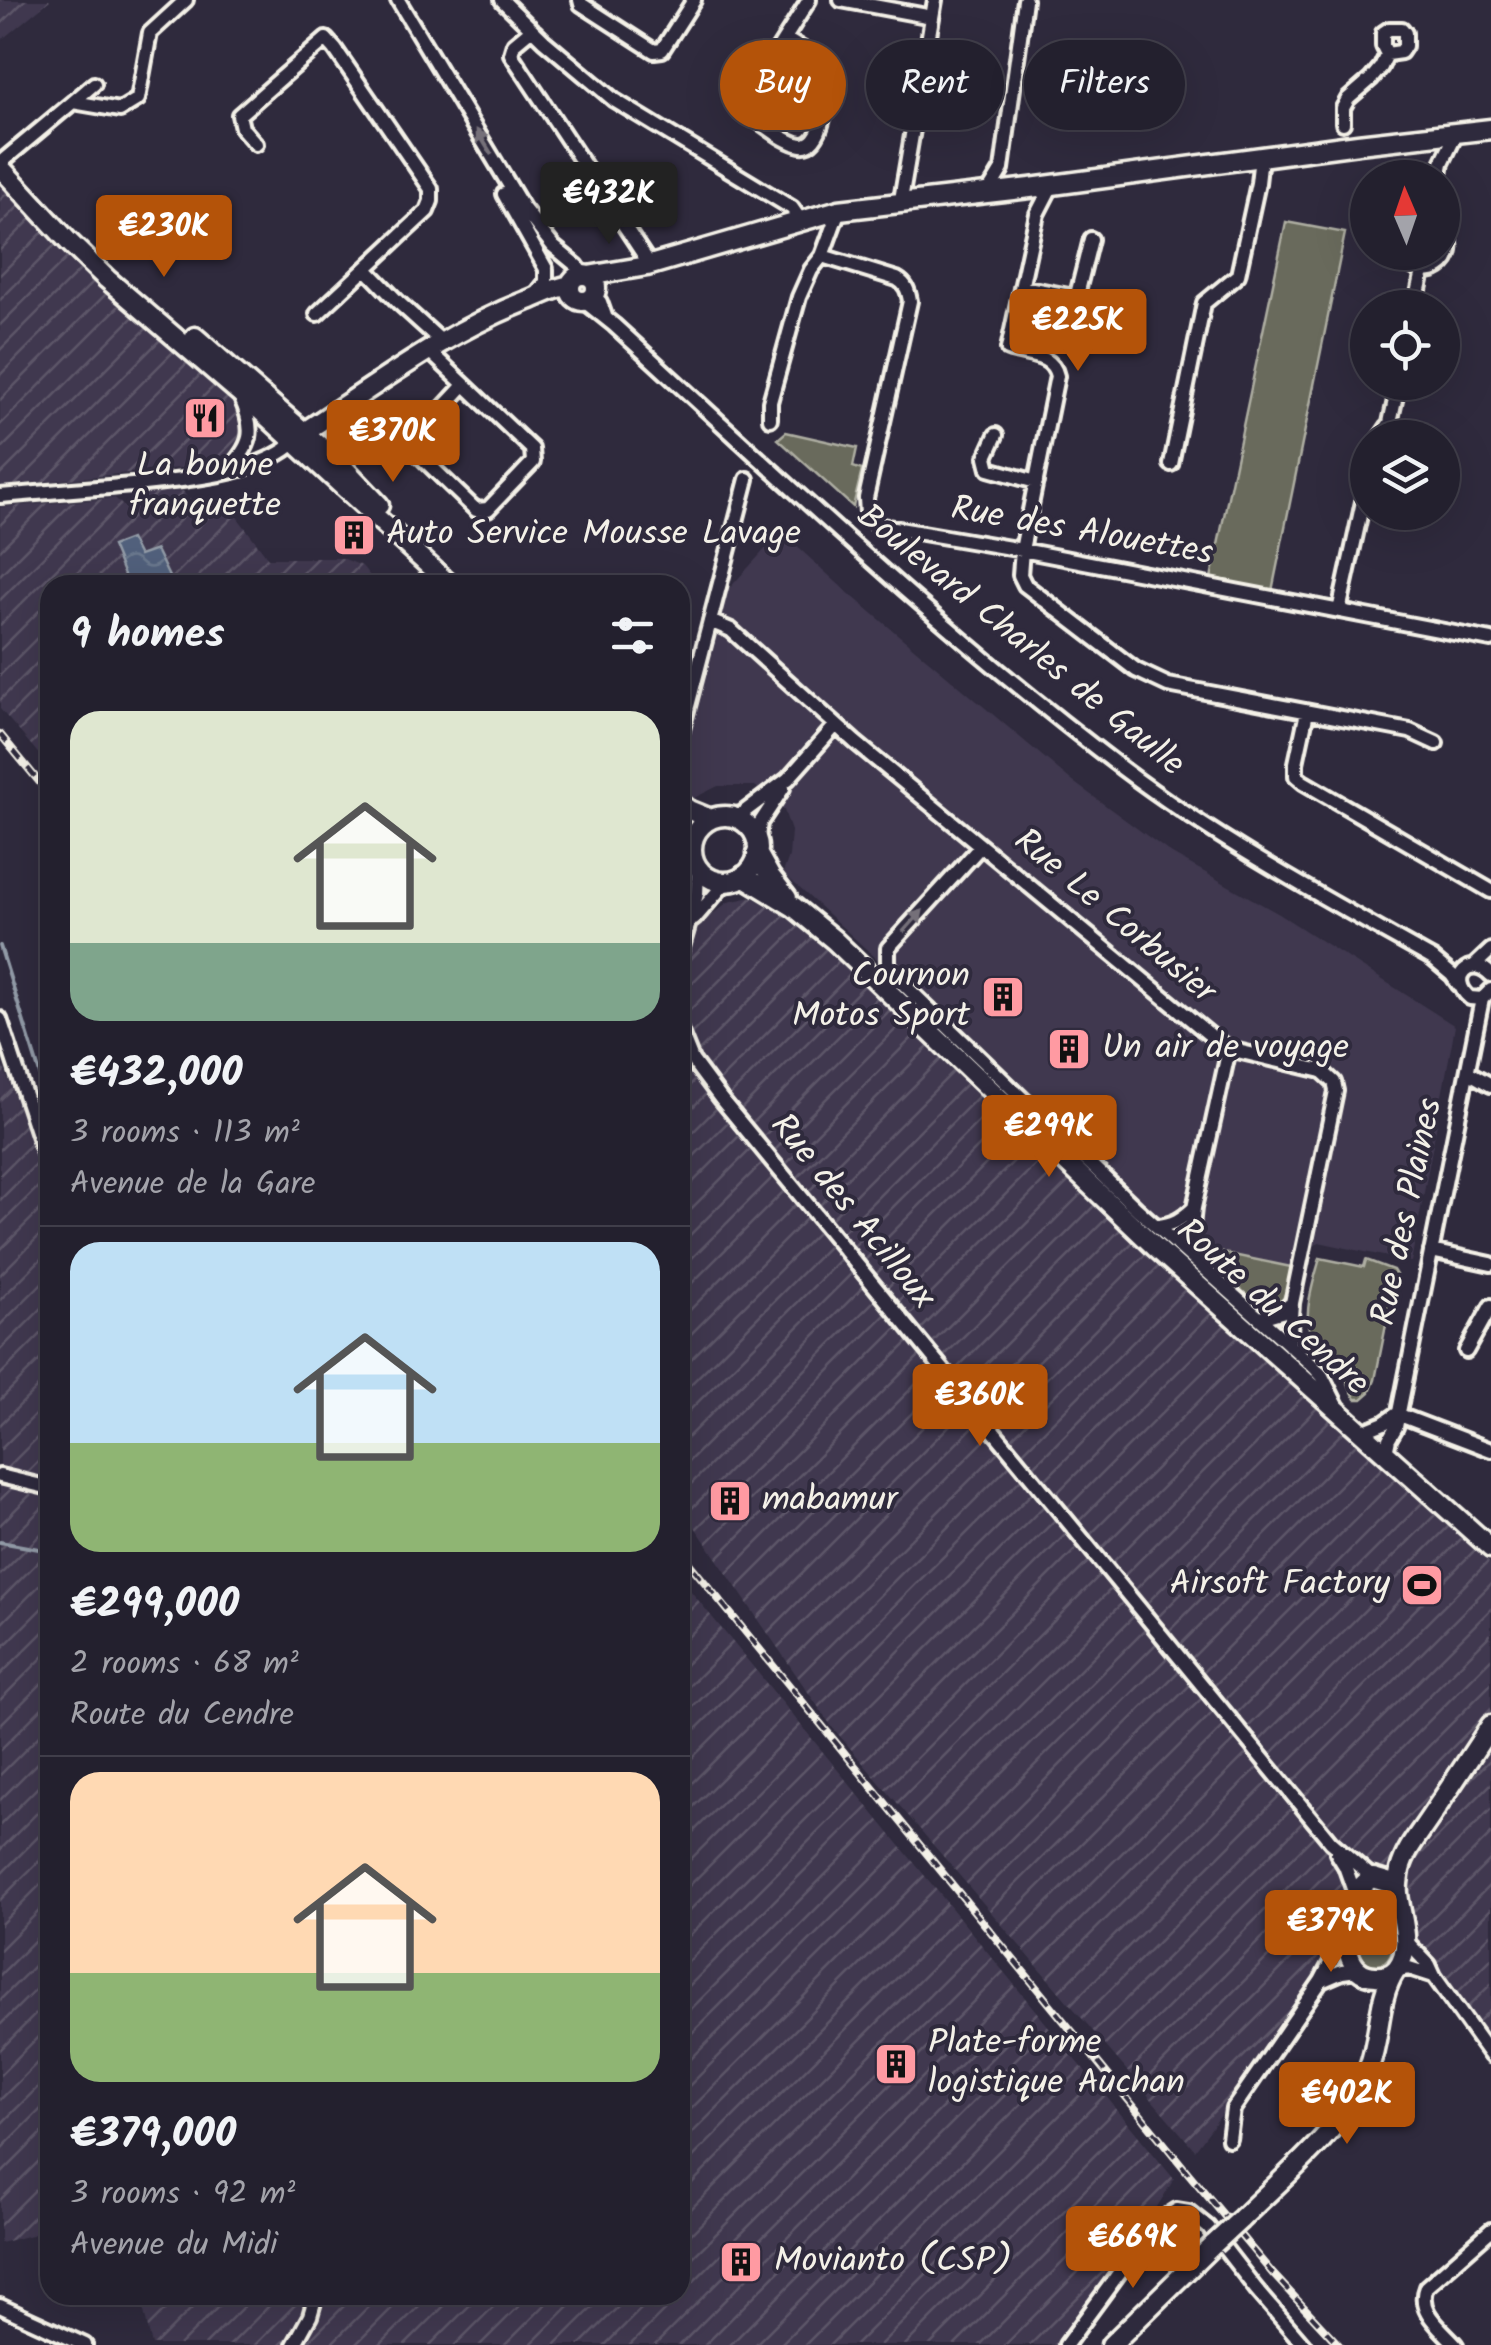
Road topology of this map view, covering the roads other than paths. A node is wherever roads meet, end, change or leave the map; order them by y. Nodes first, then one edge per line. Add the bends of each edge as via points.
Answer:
1 (186, 0) edge
2 (398, 0) edge
3 (502, 0) edge
4 (580, 0) edge
5 (694, 0) edge
6 (810, 0) edge
7 (841, 0) edge
8 (935, 0) edge
9 (1025, 0) edge
10 (932, 17) junction
11 (532, 29) junction
12 (786, 39) junction
13 (1387, 54) dead end
14 (94, 84) dead end
15 (74, 102) junction
16 (1343, 123) dead end
17 (1491, 129) edge
18 (1457, 132) junction
19 (1434, 135) junction
20 (256, 144) dead end
21 (1252, 158) junction
22 (2, 160) edge
23 (1441, 160) edge
24 (1443, 160) edge
25 (1002, 169) junction
26 (1052, 185) junction
27 (1022, 188) junction
28 (988, 192) junction
29 (504, 194) dead end
30 (902, 202) junction
31 (839, 210) junction
32 (1037, 214) junction
33 (801, 221) junction
34 (1090, 239) dead end
35 (822, 256) junction
36 (644, 266) junction
37 (366, 268) junction
38 (1428, 270) edge
39 (1423, 271) joint
40 (1022, 287) junction
41 (584, 288) junction
42 (1419, 290) edge
43 (532, 299) junction
44 (317, 314) dead end
45 (434, 345) junction
46 (464, 384) junction
47 (238, 392) junction
48 (345, 406) junction
49 (770, 419) dead end
50 (996, 435) dead end
51 (300, 437) junction
52 (338, 462) junction
53 (1171, 464) dead end
54 (227, 471) junction
55 (747, 479) dead end
56 (1036, 482) junction
57 (0, 496) edge
58 (1357, 530) edge
59 (1022, 550) junction
60 (440, 575) edge
61 (441, 575) edge
62 (1339, 611) junction
63 (710, 621) junction
64 (1491, 640) edge
65 (690, 698) edge
66 (1307, 712) junction
67 (836, 725) junction
68 (1436, 743) dead end
69 (788, 779) junction
70 (690, 810) edge
71 (736, 818) junction
72 (711, 819) junction
73 (690, 842) edge
74 (692, 846) junction
75 (981, 846) junction
76 (758, 848) junction
77 (698, 869) junction
78 (735, 879) junction
79 (1491, 891) edge
80 (794, 907) junction
81 (690, 922) edge
82 (690, 925) edge
83 (1491, 950) edge
84 (1434, 960) junction
85 (1473, 966) junction
86 (1491, 976) edge
87 (1462, 990) junction
88 (1488, 995) edge
89 (0, 1019) edge
90 (1477, 1022) junction
91 (1230, 1049) junction
92 (690, 1056) edge
93 (1468, 1072) junction
94 (1491, 1085) edge
95 (40, 1141) edge
96 (1194, 1208) junction
97 (1157, 1226) junction
98 (1430, 1251) junction
99 (1190, 1254) junction
100 (1491, 1264) edge
101 (1292, 1304) junction
102 (1491, 1306) edge
103 (1260, 1318) junction
104 (1289, 1346) junction
105 (1466, 1350) dead end
106 (1340, 1413) junction
107 (1397, 1414) junction
108 (1362, 1432) junction
109 (1491, 1450) edge
110 (1386, 1453) junction
111 (0, 1476) edge
112 (40, 1486) edge
113 (1491, 1548) edge
114 (1491, 1726) edge
115 (1331, 1842) junction
116 (1404, 1856) junction
117 (1373, 1878) junction
118 (1398, 1894) junction
119 (1356, 1896) junction
120 (1347, 1931) junction
121 (1404, 1940) junction
122 (1359, 1971) junction
123 (1395, 1971) junction
124 (1434, 1976) junction
125 (1321, 1982) junction
126 (1378, 2029) junction
127 (1491, 2056) edge
128 (1228, 2140) dead end
129 (1491, 2230) edge
130 (313, 2305) edge
131 (0, 2306) edge
132 (85, 2345) edge
133 (294, 2345) edge
134 (1066, 2345) edge
135 (1111, 2345) edge
136 (1304, 2345) edge
137 (1456, 2345) edge

1 - 15 street via 150,33 138,100 120,110
41 -> 2 street, Boulevard Charles de Gaulle via 578,266 552,246 523,208
3 - 11 street
4 - 5 street via 654,51 662,50
6 - 12 street
7 - 10 street
8 - 10 street
9 - 25 street
10 - 30 street
11 - 33 street via 614,100 792,208
11 - 36 street via 511,54
12 - 12 street via 747,95 744,110 806,145 820,131 827,72
13 - 16 street via 1348,99
14 - 15 street
15 - 22 street
17 - 18 main road
18 - 19 main road
18 - 24 street
19 - 21 main road
19 - 23 street
20 - 37 street via 239,115 326,40 430,188 427,211
21 - 26 main road
21 - 53 street via 1258,183 1238,276 1204,304
22 - 47 main road via 68,241
22 - 51 main road
25 - 27 street
25 - 28 street
26 - 27 main road
26 - 32 street
27 - 28 main road
27 - 32 street
28 - 30 main road
29 - 43 street via 546,269 546,282
30 - 31 main road
31 - 33 main road
31 - 35 street
32 - 40 street
33 - 36 main road
34 - 40 street via 1077,295
35 - 49 street via 799,297
35 - 59 street, Rue des Alouettes via 897,278 910,301 866,498 870,520
36 - 41 main road
37 - 44 street
37 - 45 street
38 - 39 street
39 - 42 street
40 - 56 street via 1008,349 1048,360 1057,376
41 - 43 main road
41 - 84 street, Boulevard Charles de Gaulle via 606,318 892,580 1124,770 1257,858
43 - 45 main road
45 - 46 street
45 - 48 main road
46 - 46 street via 534,456 488,509 476,510 416,452 414,440
47 - 51 main road
47 - 54 street via 250,436
48 - 51 main road
48 - 52 main road via 334,444
50 - 56 street via 986,457 989,470
51 - 52 main road
51 - 54 street via 282,455
51 - 60 main road
52 - 61 main road
54 - 57 street
55 - 63 street
56 - 59 street
58 - 62 street
59 - 62 street, Rue des Alouettes
59 - 66 street via 1025,584 1136,670 1168,685
62 - 64 street, Rue des Alouettes
63 - 65 street
63 - 67 street, Rue Le Corbusier via 730,630
66 - 68 street via 1410,731
66 - 79 street via 1296,776
67 - 69 street
67 - 75 street, Rue Le Corbusier
69 - 71 street
69 - 76 street via 760,823
70 - 72 main road
71 - 72 main road
71 - 76 main road via 750,828
72 - 74 main road
73 - 74 main road
74 - 77 main road
75 - 91 street, Rue Le Corbusier
97 -> 75 street via 892,973 888,948
76 - 78 main road via 754,864
76 - 80 main road, Route du Cendre
77 - 78 main road via 714,880
77 - 81 street
78 - 80 main road, Route du Cendre
78 - 82 street
80 - 106 main road, Route du Cendre
83 - 85 street
84 - 85 street, Boulevard Charles de Gaulle
84 - 87 street, Boulevard Charles de Gaulle
85 - 86 street
85 - 87 street via 1464,971
87 - 88 street via 1475,1000
87 - 90 street
88 - 90 street, Rue des Plaines
89 - 95 street
90 - 93 street, Rue des Plaines
91 - 96 street, Rue Le Corbusier
91 - 101 street via 1322,1071 1336,1090
92 - 115 street, Rue des Acilloux
93 - 94 street
93 - 98 street, Rue des Plaines
96 - 97 street
96 - 99 street, Rue Le Corbusier
97 - 99 street
98 - 100 street
98 - 107 street, Rue des Plaines
99 - 103 street
101 - 103 street
101 - 104 street
102 - 105 street
103 - 104 street
104 - 106 street via 1322,1376
106 - 108 main road, Route du Cendre
107 - 108 street
107 - 109 street
107 - 110 street, Rue des Plaines
108 - 110 main road, Route du Cendre
110 - 113 main road, Route du Cendre
111 - 112 street
114 - 116 main road
115 - 117 street, Rue des Acilloux
115 - 119 street, Rue des Acilloux
116 - 117 main road
116 - 118 main road
117 - 118 main road
117 - 119 main road
118 - 121 main road
119 - 120 main road
120 - 122 main road
120 - 125 street
121 - 123 main road
121 - 124 street
122 - 123 main road
122 - 125 street
122 - 126 main road via 1374,1995
123 - 124 street
123 - 126 main road
124 - 127 street
125 - 128 street via 1233,2109
126 - 135 main road, bridge via 1362,2084 1328,2133
129 - 137 street via 1426,2287 1422,2298 1423,2308
130 - 133 street
131 - 132 street
134 - 136 street via 1155,2224 1176,2210 1208,2227

